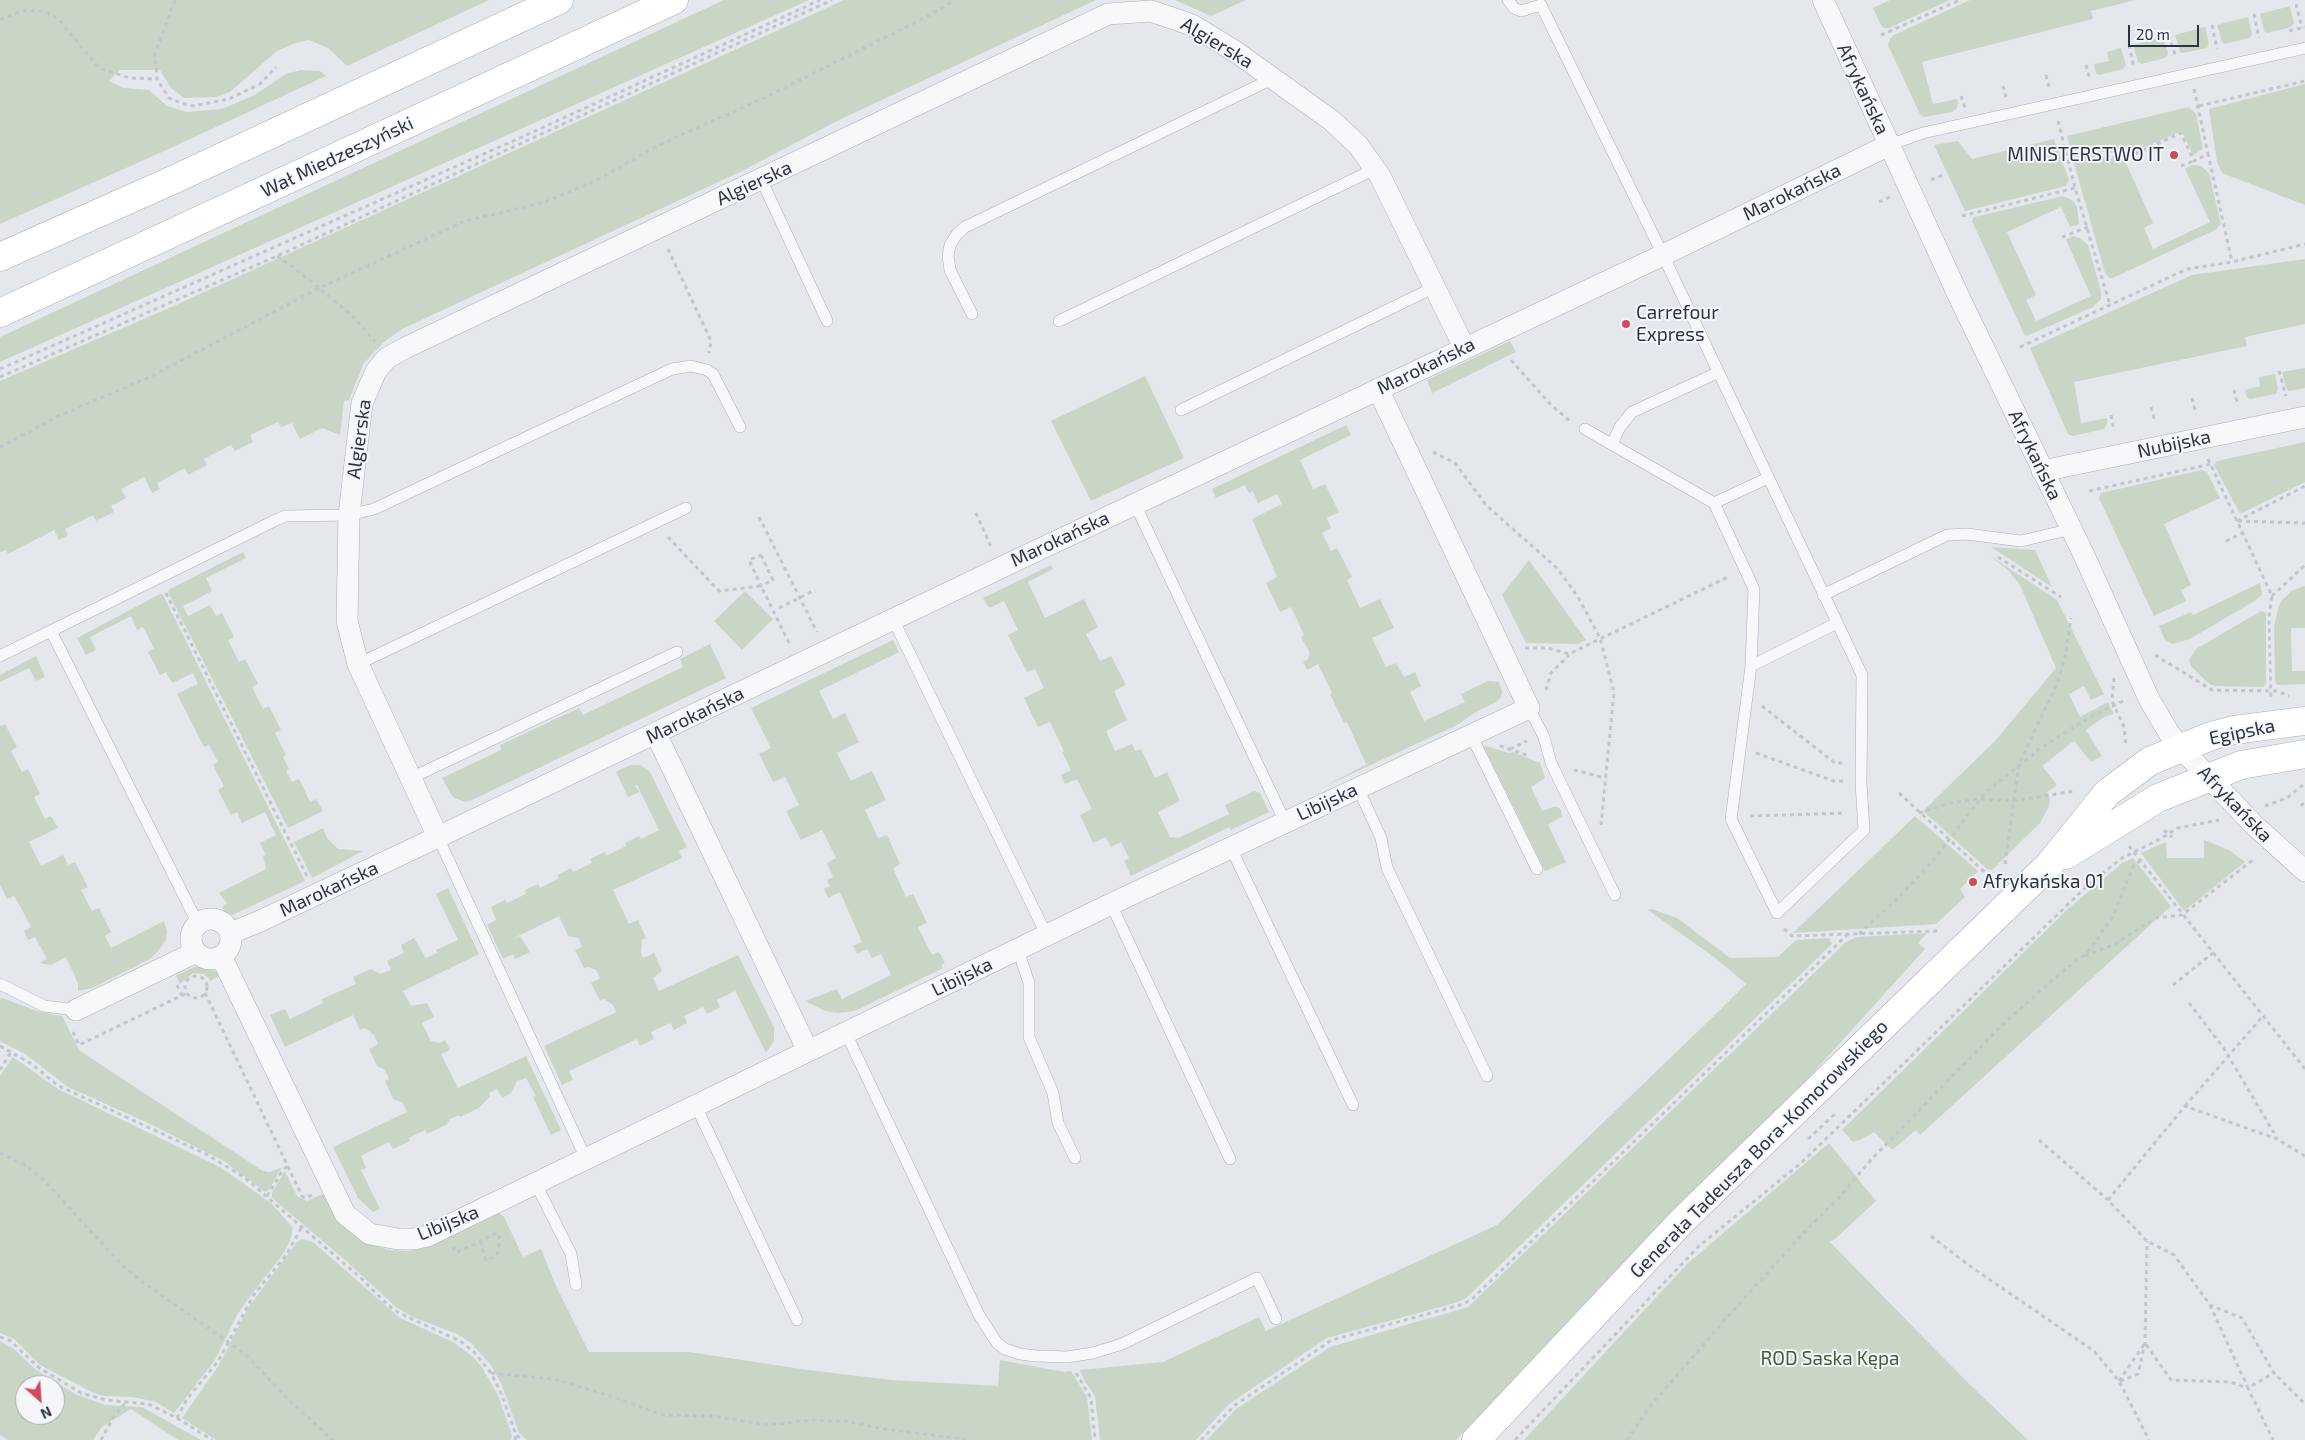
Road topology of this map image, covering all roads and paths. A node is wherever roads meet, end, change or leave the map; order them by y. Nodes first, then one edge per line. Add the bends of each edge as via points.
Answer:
1 (175, 0) edge
2 (559, 0) edge
3 (674, 0) edge
4 (820, 0) edge
5 (832, 0) edge
6 (956, 0) edge
7 (1508, 0) edge
8 (1823, 0) edge
9 (1960, 0) edge
10 (2296, 4) dead end
11 (2254, 14) dead end
12 (0, 18) edge
13 (2212, 25) dead end
14 (2302, 28) dead end
15 (1881, 35) dead end
16 (2170, 35) dead end
17 (2259, 38) dead end
18 (2129, 45) dead end
19 (2305, 48) edge
20 (2217, 49) dead end
21 (2176, 59) dead end
22 (2086, 66) dead end
23 (276, 67) dead end
24 (2134, 69) dead end
25 (2190, 74) junction
26 (2046, 75) dead end
27 (157, 79) junction
28 (1272, 79) junction
29 (2090, 80) dead end
30 (2305, 81) edge
31 (2003, 86) dead end
32 (2050, 90) dead end
33 (1961, 96) dead end
34 (2006, 100) dead end
35 (2054, 104) junction
36 (2199, 106) junction
37 (1965, 110) dead end
38 (1889, 145) junction
39 (2065, 149) junction
40 (2208, 154) junction
41 (2194, 161) junction
42 (2181, 166) dead end
43 (1375, 169) junction
44 (1943, 175) dead end
45 (761, 179) junction
46 (1927, 182) dead end
47 (2075, 188) junction
48 (1962, 216) dead end
49 (2088, 227) junction
50 (658, 228) junction
51 (2062, 237) dead end
52 (2305, 244) edge
53 (1663, 255) junction
54 (277, 256) junction
55 (0, 257) edge
56 (2232, 262) junction
57 (1435, 287) junction
58 (319, 288) junction
59 (2110, 305) junction
60 (0, 313) edge
61 (972, 314) dead end
62 (827, 321) dead end
63 (1058, 322) dead end
64 (1464, 347) junction
65 (2020, 347) dead end
66 (387, 358) junction
67 (1511, 360) dead end
68 (0, 369) edge
69 (707, 370) junction
70 (2280, 371) dead end
71 (1718, 373) junction
72 (0, 377) edge
73 (1378, 390) junction
74 (2234, 390) dead end
75 (2286, 396) dead end
76 (2192, 398) dead end
77 (2238, 406) dead end
78 (2151, 407) dead end
79 (1181, 410) dead end
80 (2196, 414) dead end
81 (2111, 416) dead end
82 (2305, 417) edge
83 (2155, 422) dead end
84 (740, 426) dead end
85 (1585, 428) joint
86 (2114, 431) dead end
87 (2199, 439) junction
88 (1612, 444) junction
89 (0, 447) edge
90 (1425, 449) dead end
91 (2211, 464) junction
92 (2042, 471) junction
93 (1768, 478) junction
94 (2305, 486) edge
95 (2089, 491) dead end
96 (1714, 502) junction
97 (1135, 504) junction
98 (686, 508) dead end
99 (976, 513) dead end
100 (349, 515) junction
101 (759, 517) dead end
102 (2237, 521) junction
103 (2305, 523) edge
104 (2072, 529) junction
105 (2243, 533) junction
106 (666, 534) dead end
107 (2226, 541) dead end
108 (993, 551) dead end
109 (1991, 553) dead end
110 (2305, 565) edge
111 (1746, 569) junction
112 (761, 586) junction
113 (815, 590) dead end
114 (166, 593) dead end
115 (1824, 595) junction
116 (2272, 596) junction
117 (2061, 597) dead end
118 (801, 598) junction
119 (779, 608) dead end
120 (2071, 618) dead end
121 (893, 619) junction
122 (1837, 623) junction
123 (815, 627) dead end
124 (51, 631) junction
125 (2120, 636) junction
126 (1600, 638) junction
127 (1520, 647) dead end
128 (792, 648) dead end
129 (677, 652) dead end
130 (1569, 654) junction
131 (0, 656) edge
132 (358, 664) junction
133 (1751, 666) junction
134 (2270, 691) junction
135 (1746, 694) junction
136 (2123, 701) dead end
137 (1536, 703) junction
138 (2271, 705) dead end
139 (2113, 706) junction
140 (2305, 721) edge
141 (656, 734) junction
142 (1471, 735) junction
143 (2125, 742) dead end
144 (1739, 747) junction
145 (2180, 748) junction
146 (2305, 754) edge
147 (1862, 763) junction
148 (2019, 764) junction
149 (1566, 767) dead end
150 (2208, 777) junction
151 (411, 778) junction
152 (1605, 778) junction
153 (1862, 782) junction
154 (2305, 783) edge
155 (1358, 788) junction
156 (2081, 791) dead end
157 (1899, 793) dead end
158 (1979, 799) junction
159 (2013, 801) junction
160 (2305, 801) edge
161 (2301, 806) dead end
162 (1863, 811) junction
163 (1732, 813) junction
164 (1919, 813) junction
165 (2243, 813) junction
166 (1285, 822) junction
167 (1601, 830) dead end
168 (2164, 830) dead end
169 (2170, 836) junction
170 (438, 838) junction
171 (1948, 840) junction
172 (2130, 847) dead end
173 (1231, 848) junction
174 (2133, 851) junction
175 (2253, 860) dead end
176 (2140, 861) junction
177 (2006, 864) dead end
178 (2049, 866) junction
179 (1536, 869) dead end
180 (2305, 872) edge
181 (1991, 878) dead end
182 (308, 880) dead end
183 (1614, 896) dead end
184 (1111, 904) junction
185 (1777, 913) junction
186 (2182, 915) junction
187 (198, 924) junction
188 (1937, 931) dead end
189 (231, 933) junction
190 (1848, 934) junction
191 (1859, 934) junction
192 (1047, 936) junction
193 (1018, 950) junction
194 (196, 952) junction
195 (2213, 953) junction
196 (221, 956) junction
197 (2082, 957) junction
198 (0, 984) edge
199 (2173, 986) dead end
200 (187, 993) junction
201 (205, 993) junction
202 (2189, 1004) dead end
203 (69, 1009) junction
204 (2263, 1016) junction
205 (846, 1033) junction
206 (0, 1046) edge
207 (808, 1051) junction
208 (11, 1052) junction
209 (2228, 1056) junction
210 (2305, 1069) edge
211 (0, 1070) edge
212 (1487, 1076) dead end
213 (696, 1106) junction
214 (1353, 1106) dead end
215 (2185, 1106) junction
216 (1836, 1112) dead end
217 (1808, 1139) dead end
218 (2277, 1139) junction
219 (2038, 1140) dead end
220 (0, 1153) edge
221 (2305, 1156) edge
222 (1074, 1158) dead end
223 (586, 1159) junction
224 (1230, 1159) dead end
225 (288, 1165) junction
226 (536, 1184) junction
227 (313, 1194) dead end
228 (267, 1196) junction
229 (2108, 1200) junction
230 (499, 1225) dead end
231 (302, 1228) junction
232 (1931, 1236) dead end
233 (480, 1241) dead end
234 (2147, 1241) junction
235 (576, 1285) dead end
236 (2210, 1305) junction
237 (1276, 1319) dead end
238 (797, 1320) dead end
239 (0, 1337) edge
240 (228, 1341) junction
241 (2145, 1343) junction
242 (1067, 1357) junction
243 (491, 1373) junction
244 (2274, 1373) junction
245 (2119, 1381) junction
246 (2248, 1388) junction
247 (127, 1401) junction
248 (2305, 1404) edge
249 (177, 1418) junction
250 (516, 1435) junction
251 (101, 1440) edge
252 (212, 1440) edge
253 (333, 1440) edge
254 (515, 1440) edge
255 (523, 1440) edge
256 (971, 1440) edge
257 (1096, 1440) edge
258 (1201, 1440) edge
259 (1476, 1440) edge
260 (1515, 1440) edge
261 (1627, 1440) edge
262 (2149, 1440) edge
263 (2274, 1440) edge

1 - 27 path via 155,54
2 - 55 street
3 - 60 street, Wał Miedzeszyński
4 - 68 path via 522,137
5 - 54 path
6 - 58 path via 764,98 661,144 595,181 542,203 465,221
7 - 53 lane via 1514,8 1521,10 1541,5
8 - 38 street, Afrykańska
9 - 15 path
10 - 14 path
11 - 17 path
12 - 27 path via 26,10 44,11 58,20 99,68 130,78
13 - 20 path
16 - 21 path
18 - 24 path
19 - 25 lane
22 - 29 path
23 - 27 path via 250,90 229,100 193,106 169,98
25 - 35 lane
25 - 36 path
26 - 32 path
28 - 43 street, Algierska via 1331,120 1358,146
28 - 45 street, Algierska via 1192,25 1174,17 1151,11 1108,14
28 - 61 lane via 965,227 950,245 948,256 950,270
30 - 36 path
31 - 34 path
33 - 37 path
35 - 38 lane via 1923,133
35 - 39 path
36 - 40 path
38 - 53 street, Marokańska
38 - 92 street, Afrykańska
39 - 41 path via 2123,159 2181,133
39 - 47 path
40 - 41 path
40 - 56 path
41 - 42 path
43 - 57 street, Algierska
43 - 63 lane
44 - 46 path
45 - 50 street, Algierska
45 - 62 lane
47 - 48 path
47 - 49 path
49 - 51 path
49 - 59 path
50 - 66 street, Algierska
50 - 69 path via 711,341
52 - 56 path
53 - 64 street, Marokańska
53 - 71 lane
54 - 58 path
54 - 72 path
56 - 59 path via 2187,268
57 - 64 street, Algierska
57 - 79 lane
58 - 66 path via 371,336
58 - 89 path via 152,376
59 - 65 path
64 - 73 street, Marokańska
66 - 100 street, Algierska via 376,371 362,403
67 - 85 path via 1551,405 1576,425
69 - 84 lane via 720,385
69 - 100 lane via 691,366 672,369 374,509
70 - 75 path
71 - 88 lane via 1632,412
71 - 93 lane
73 - 97 street, Marokańska
73 - 137 street
74 - 77 path
76 - 80 path
78 - 83 path
81 - 86 path
82 - 87 street, Nubijska
85 - 88 lane
87 - 91 path
87 - 92 street, Nubijska
88 - 96 lane
90 - 126 path via 1455,463 1486,505 1558,569 1578,597
91 - 95 path
91 - 102 path
92 - 104 street, Afrykańska
93 - 96 lane
93 - 115 lane
94 - 102 path
96 - 111 lane
97 - 121 street, Marokańska
97 - 166 lane
98 - 132 lane
99 - 108 path
100 - 124 lane via 286,516 278,519
100 - 132 street, Algierska via 347,621
101 - 118 path
102 - 103 path
102 - 105 path
104 - 115 lane via 2021,541 1967,534 1946,536
104 - 125 street, Afrykańska
105 - 107 path
105 - 116 path
106 - 112 path via 719,592
109 - 117 path
110 - 116 path
111 - 126 path
111 - 133 lane via 1754,590
112 - 112 path via 749,560 761,555 773,580
112 - 128 path
113 - 118 path
114 - 182 path
115 - 122 lane
116 - 134 path via 2269,617
118 - 119 path
118 - 123 path
120 - 148 path via 2057,684
121 - 141 street, Marokańska
121 - 192 lane
122 - 133 lane
122 - 147 lane via 1862,675
124 - 131 lane
124 - 187 lane
125 - 134 path via 2212,690
125 - 139 path
125 - 145 street, Afrykańska via 2149,699
126 - 130 path
126 - 152 path via 1614,692
127 - 130 path via 1548,648
129 - 151 lane
130 - 137 path via 1551,672
132 - 151 street, Algierska
133 - 135 lane
134 - 138 path
135 - 144 lane
135 - 147 path via 1835,763
136 - 139 path
137 - 142 street, Libijska
137 - 183 lane via 1551,763
139 - 143 path via 2124,727
139 - 148 path via 2090,717
140 - 145 street, Egipska via 2234,730
141 - 170 street, Marokańska
141 - 207 street
142 - 155 street, Libijska
142 - 179 lane
144 - 153 path via 1834,781
144 - 163 lane
145 - 150 street, Afrykańska
145 - 178 street, Generała Tadeusza Bora-Komorowskiego via 2150,761 2107,793
146 - 150 street, Egipska via 2241,765
147 - 153 lane
148 - 158 path
148 - 159 path
149 - 152 path
150 - 165 street, Afrykańska
150 - 178 street, Generała Tadeusza Bora-Komorowskiego via 2158,798
151 - 170 street, Algierska
152 - 167 path
153 - 162 lane
154 - 165 path via 2282,800
155 - 166 street, Libijska
155 - 212 lane via 1381,838 1387,868
156 - 159 path
157 - 164 path
158 - 159 path
158 - 164 path via 1950,803
158 - 171 path via 1965,822
159 - 177 path
160 - 161 path
162 - 163 path via 1750,816
162 - 185 lane via 1864,830
163 - 185 lane via 1731,819
164 - 171 path
165 - 169 path via 2178,828
165 - 180 street, Afrykańska
166 - 173 street, Libijska
168 - 169 path
169 - 174 path
170 - 189 street, Marokańska
170 - 223 lane
171 - 181 path
171 - 191 path via 1901,895
172 - 174 path
173 - 184 street, Libijska
173 - 214 lane
174 - 176 path
174 - 260 path via 2066,905 1801,1162 1699,1246
175 - 186 path
176 - 186 path
176 - 197 path via 2133,866 2113,916
178 - 259 street, Generała Tadeusza Bora-Komorowskiego via 1683,1220
184 - 192 street, Libijska
184 - 224 lane
185 - 190 path via 1774,919 1792,936
186 - 195 path
186 - 197 path via 2155,918 2115,944
187 - 189 street via 205,920 220,921
187 - 194 street via 191,938
188 - 191 path
189 - 196 street via 229,948
190 - 191 path
190 - 258 path via 1471,1300 1332,1340 1235,1405
192 - 193 street, Libijska
193 - 205 street, Libijska
193 - 222 lane via 1029,983 1029,1037 1053,1093 1058,1123
194 - 196 street via 209,960
194 - 203 street
195 - 199 path
195 - 204 path
196 - 226 street, Libijska via 345,1214 370,1234 398,1239 420,1237
197 - 261 path via 2003,1024 1869,1162 1722,1323 1648,1409
198 - 203 lane via 44,1006
200 - 201 path via 196,998
200 - 201 path via 187,980 198,976 207,984
200 - 203 path via 79,1045
201 - 225 path
202 - 209 path
204 - 209 path
204 - 210 path
205 - 207 street, Libijska
205 - 242 lane via 975,1306 991,1333 1005,1349 1020,1354
206 - 208 path
207 - 213 street, Libijska
208 - 211 path
208 - 228 path via 59,1086 206,1154 244,1177
209 - 215 path
209 - 218 path
213 - 223 street, Libijska
213 - 238 lane
215 - 218 path
215 - 229 path
216 - 217 path
218 - 221 path
219 - 229 path
220 - 240 path via 23,1164 45,1181 121,1264 141,1281
223 - 226 street, Libijska
225 - 227 path via 302,1196 305,1198
225 - 228 path
226 - 235 lane via 571,1254
228 - 231 path
229 - 234 path
230 - 233 path via 496,1256 486,1260
231 - 240 path via 286,1255 253,1296
231 - 243 path via 388,1305 460,1340
232 - 245 path via 2094,1351
234 - 236 path via 2174,1255
234 - 241 path
236 - 244 path via 2242,1318
236 - 246 path
237 - 242 lane via 1257,1278 1122,1344
239 - 247 path via 11,1341 38,1366 81,1393 106,1400
240 - 249 path via 219,1360 187,1399
240 - 253 path
241 - 245 path
241 - 245 path via 2138,1374
241 - 246 path via 2171,1380 2230,1382
242 - 257 path via 1091,1398
243 - 250 path
243 - 256 path via 554,1379 662,1415 714,1416 768,1426 812,1420 844,1421
244 - 246 path
244 - 248 path
245 - 262 path
246 - 263 path
247 - 249 path via 148,1404
247 - 251 path
249 - 252 path
250 - 254 path
250 - 255 path

